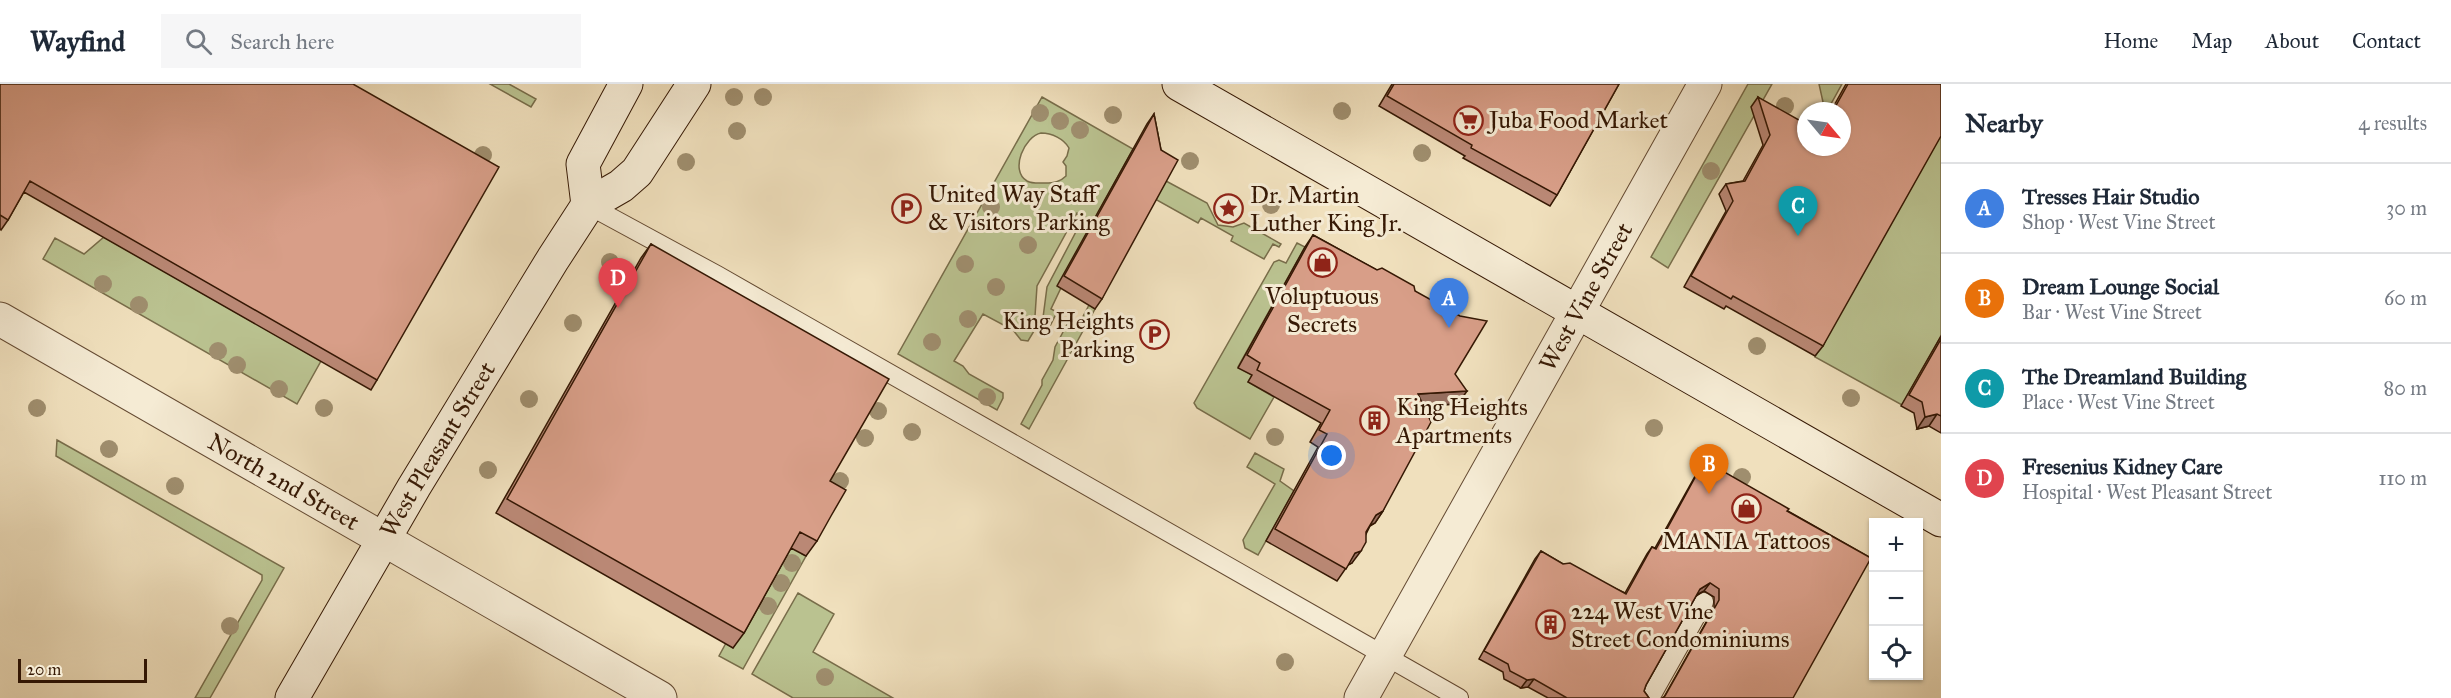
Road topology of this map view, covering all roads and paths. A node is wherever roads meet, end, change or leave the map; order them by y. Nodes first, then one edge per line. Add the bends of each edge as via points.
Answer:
1 (626, 84) edge
2 (694, 84) edge
3 (1179, 84) edge
4 (1705, 84) edge
5 (588, 205) junction
6 (1577, 312) junction
7 (0, 319) edge
8 (1941, 520) edge
9 (383, 540) junction
10 (1704, 602) edge
11 (1385, 656) junction
12 (292, 698) edge
13 (660, 698) edge
14 (1361, 698) edge
15 (1459, 698) edge
16 (1650, 698) edge

1 - 5 street via 583,164
2 - 5 street, West Pleasant Street via 637,172
3 - 6 street
4 - 6 street, West Vine Street
5 - 9 street, West Pleasant Street
5 - 11 lane
6 - 8 street
6 - 11 street, West Vine Street
7 - 9 street, North 2nd Street
9 - 12 street, West Pleasant Street
9 - 13 street, North 2nd Street
10 - 16 lane
11 - 14 street, West Vine Street
11 - 15 lane

